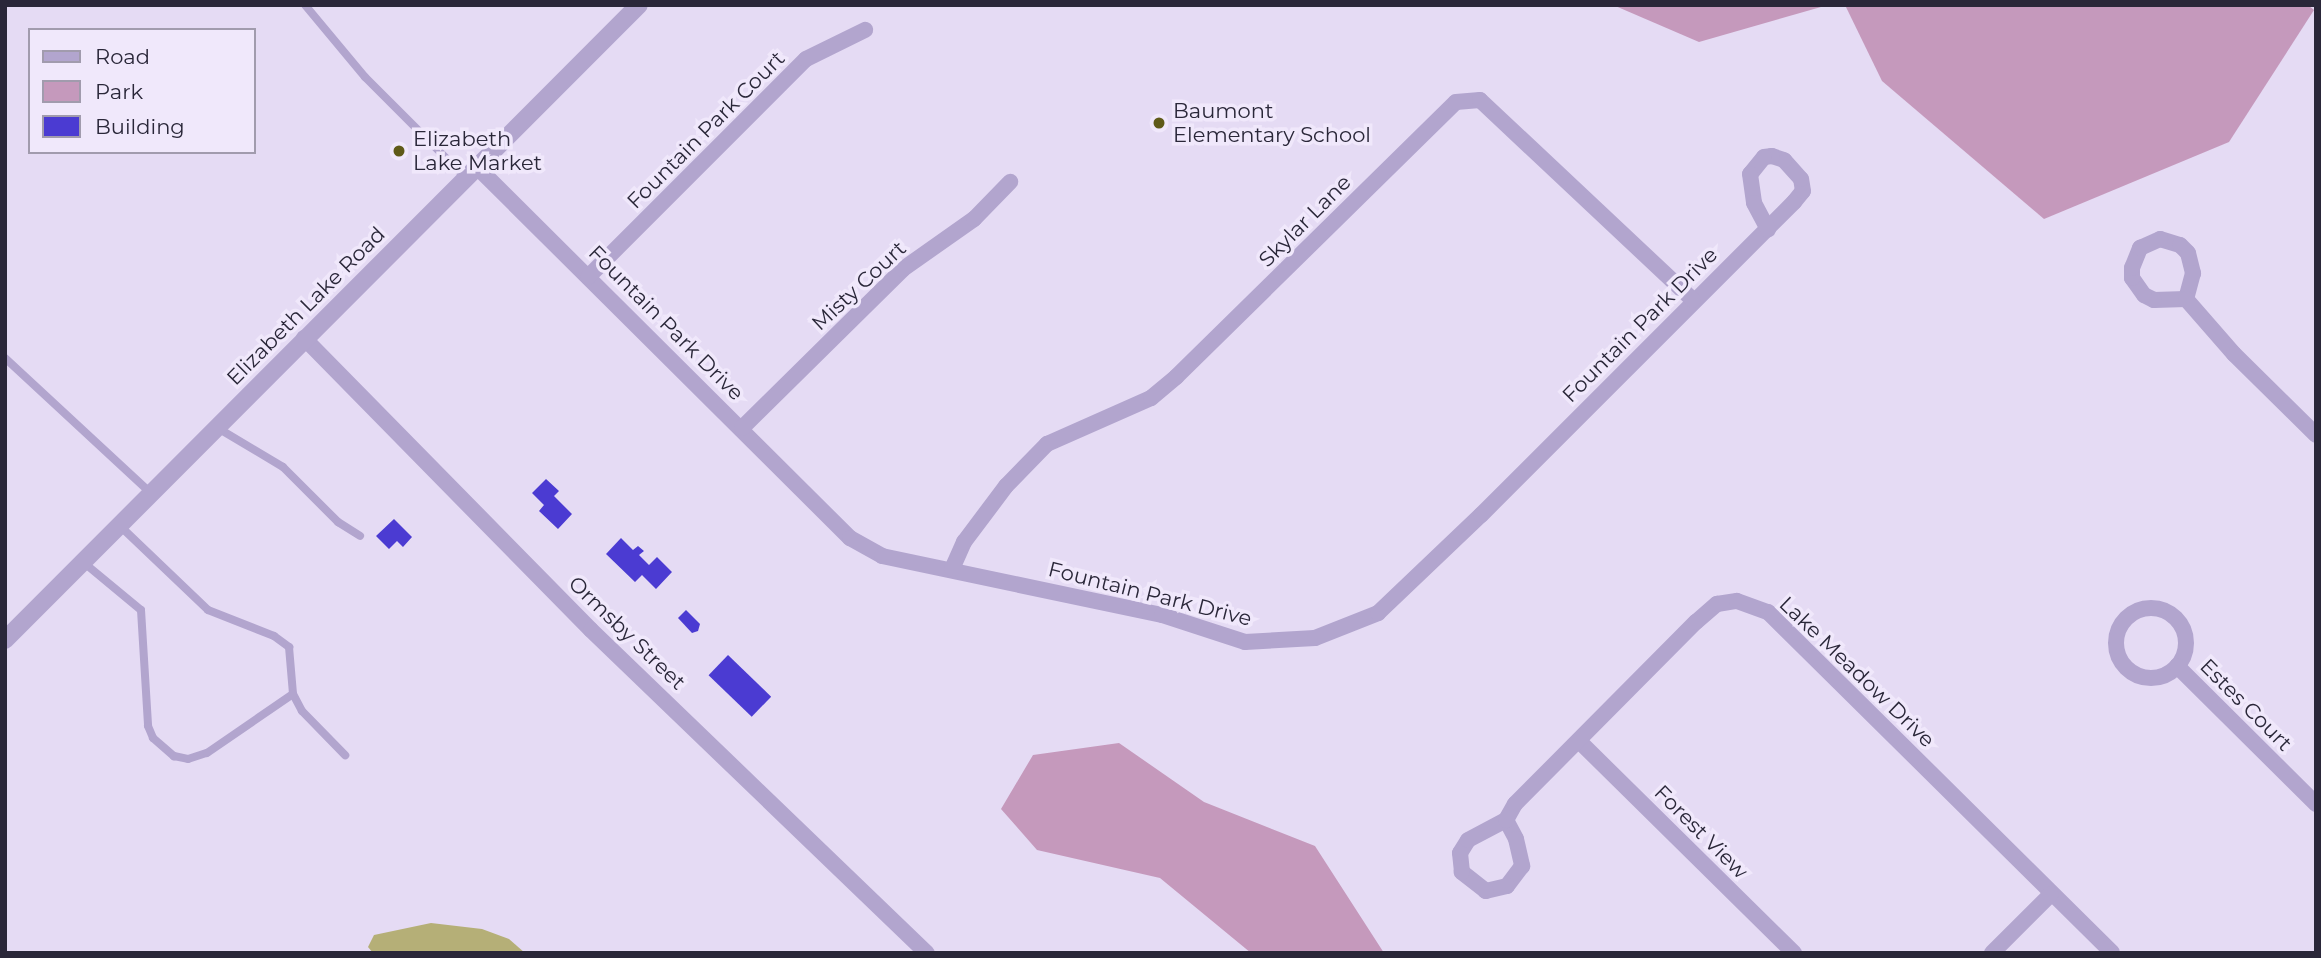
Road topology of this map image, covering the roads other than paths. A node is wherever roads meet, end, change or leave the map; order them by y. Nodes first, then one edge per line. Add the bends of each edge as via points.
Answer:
1 (304, 5) edge
2 (639, 5) edge
3 (865, 30) dead end
4 (472, 173) junction
5 (1010, 182) dead end
6 (1768, 229) dead end
7 (588, 277) junction
8 (2186, 299) junction
9 (1693, 300) junction
10 (304, 338) junction
11 (5, 358) edge
12 (216, 427) junction
13 (742, 428) junction
14 (2316, 435) edge
15 (150, 493) junction
16 (119, 525) junction
17 (360, 536) dead end
18 (83, 562) junction
19 (951, 569) junction
20 (5, 640) edge
21 (2177, 666) junction
22 (293, 694) junction
23 (1579, 741) junction
24 (345, 755) dead end
25 (2316, 804) edge
26 (1506, 820) junction
27 (2051, 894) junction
28 (927, 953) edge
29 (1794, 953) edge
30 (1992, 953) edge
31 (2112, 953) edge

1 - 4 lane via 365,77
2 - 4 street, Elizabeth Lake Road
3 - 7 street, Fountain Park Court via 806,60
4 - 7 street, Fountain Park Drive
4 - 10 street, Elizabeth Lake Road
5 - 13 street, Misty Court via 974,219 903,269
6 - 9 street, Fountain Park Drive
7 - 13 street, Fountain Park Drive
8 - 8 street via 2193,273 2188,253 2180,245 2160,239 2140,248 2132,268 2137,288 2154,300
8 - 14 street
9 - 19 street, Fountain Park Drive via 1482,515 1378,613 1315,638 1245,642 1162,615
9 - 19 street, Skylar Lane via 1480,100 1456,102 1151,398 1047,444 1006,486 964,542
10 - 12 street, Elizabeth Lake Road
10 - 28 street, Ormsby Street via 591,630
11 - 15 lane
12 - 15 street, Elizabeth Lake Road
12 - 17 lane via 283,467 338,522
13 - 19 street, Fountain Park Drive via 850,538 882,556
15 - 16 street, Elizabeth Lake Road
16 - 18 street, Elizabeth Lake Road
16 - 22 lane via 208,610 274,636 289,648
18 - 20 street, Elizabeth Lake Road
18 - 22 lane via 141,610 148,726 153,738 174,756 188,759 206,753
21 - 21 street, Estes Court via 2186,636 2176,617 2146,608 2126,618 2119,627 2116,649 2127,668 2136,675 2158,677
21 - 25 street, Estes Court
22 - 24 lane via 302,711
23 - 26 street, Lake Meadow Drive via 1515,804
23 - 27 street, Lake Meadow Drive via 1717,604 1737,601 1758,606
23 - 29 street, Forest View
26 - 26 street, Lake Meadow Drive via 1478,831 1460,853 1465,878 1486,891 1507,886 1521,866 1517,839
27 - 30 street
27 - 31 street, Lake Meadow Drive

